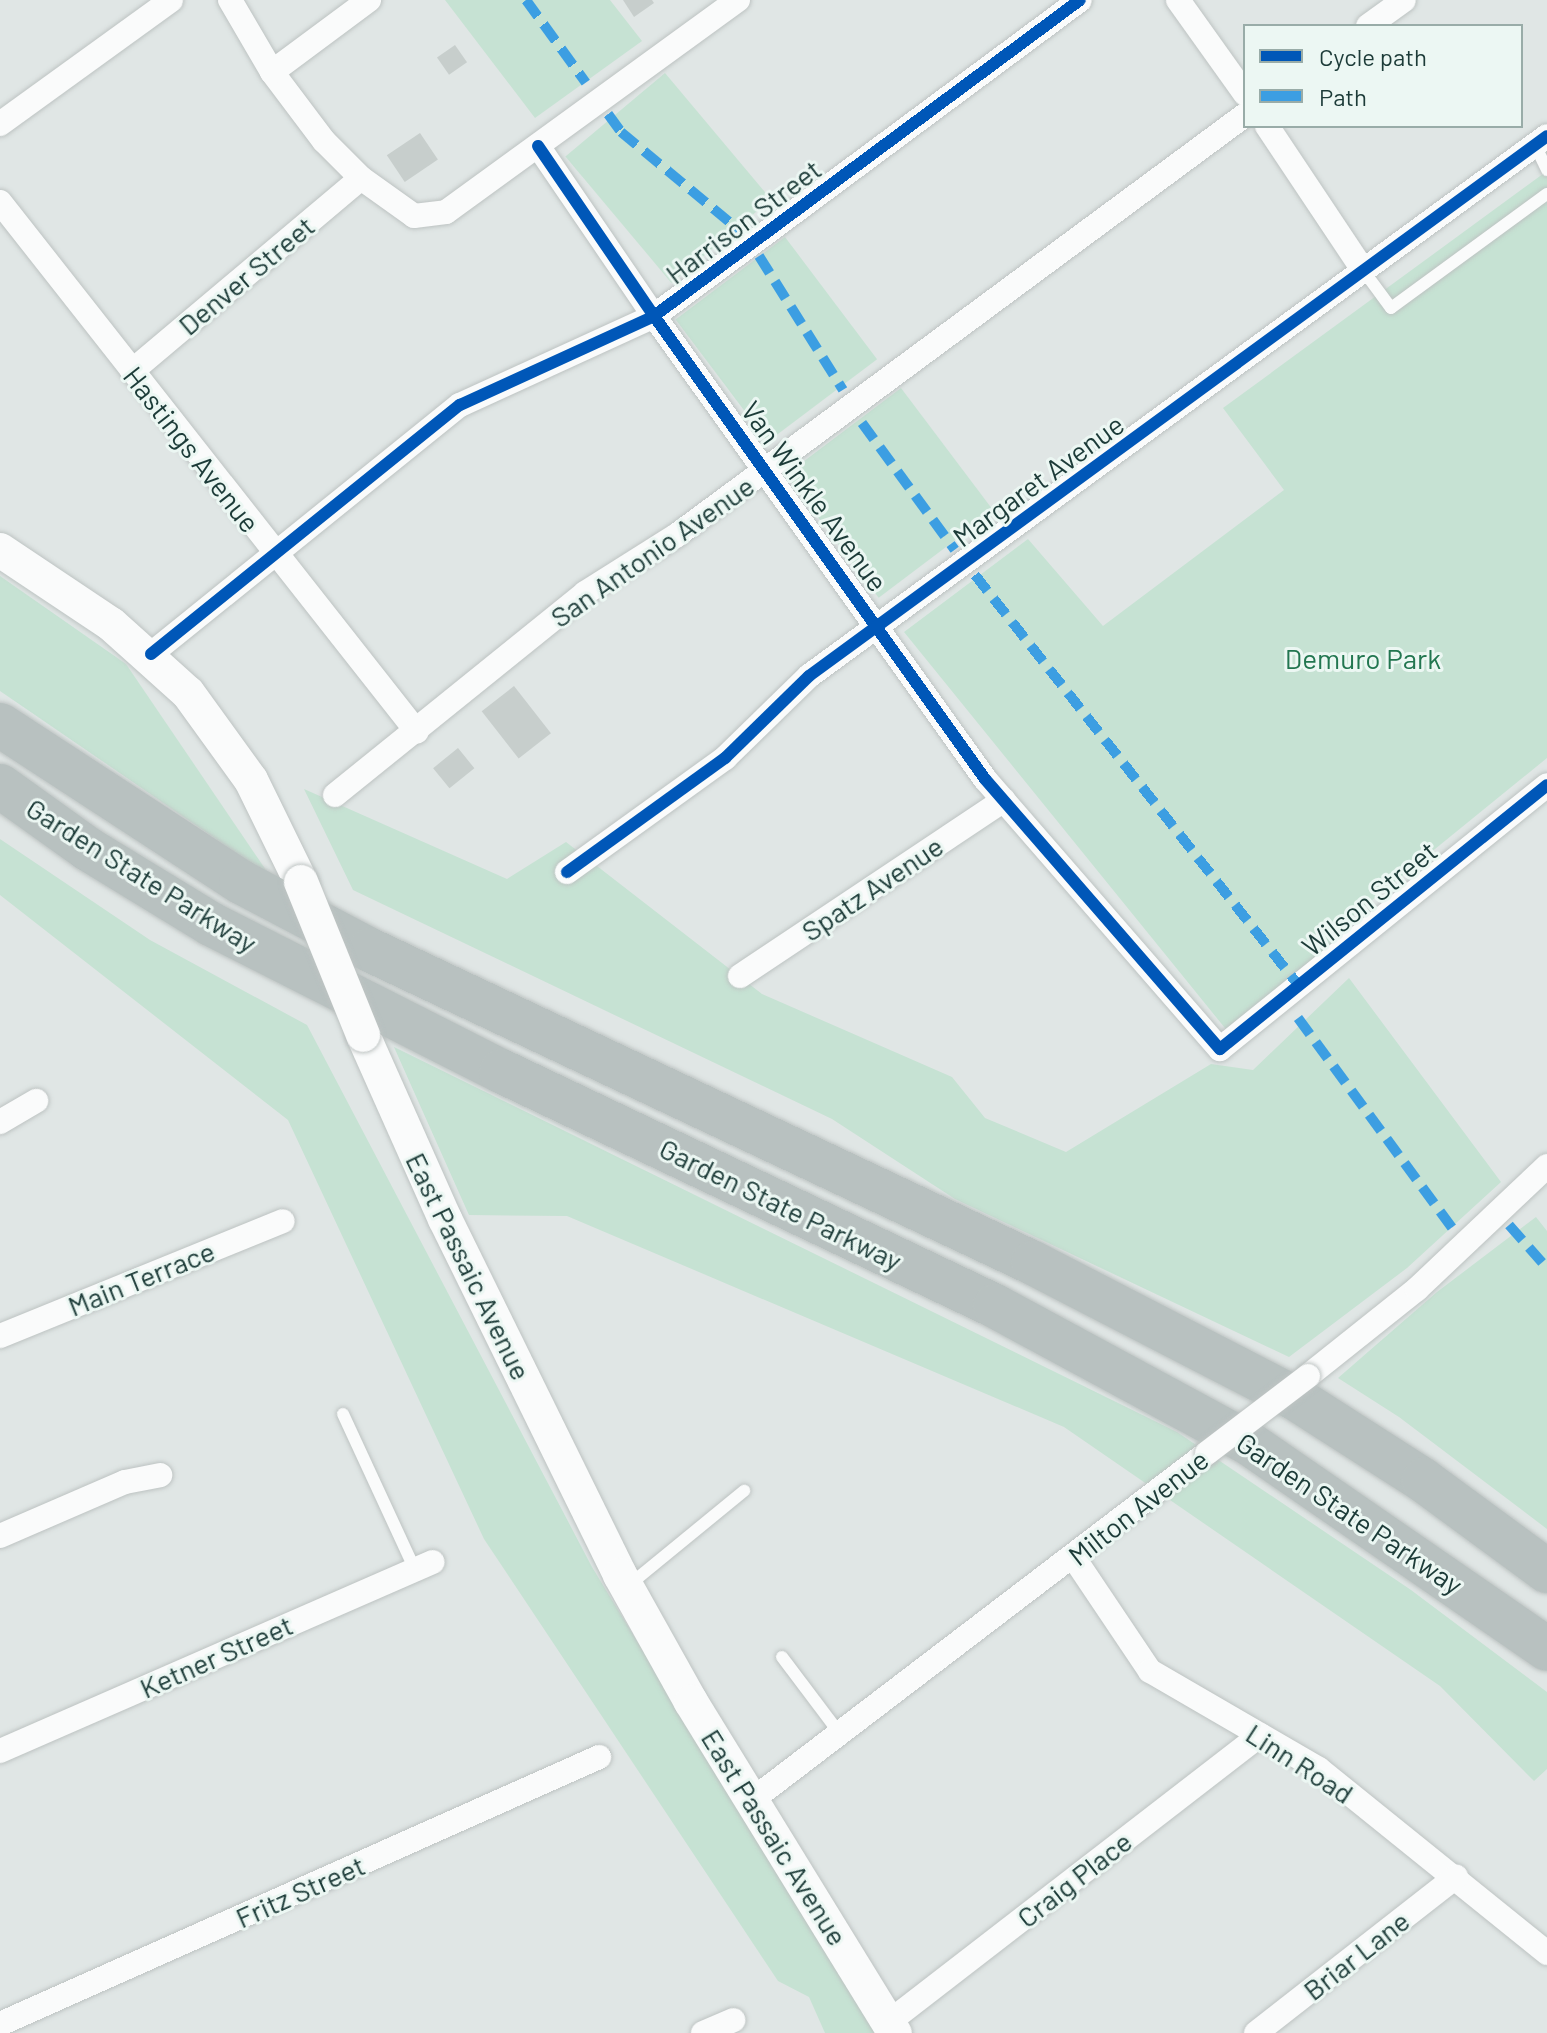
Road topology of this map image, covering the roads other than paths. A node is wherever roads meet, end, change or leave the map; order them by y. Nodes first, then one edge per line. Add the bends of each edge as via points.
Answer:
1 (171, 0) edge
2 (230, 0) edge
3 (369, 0) edge
4 (738, 0) edge
5 (1080, 0) edge
6 (1178, 0) edge
7 (1404, 0) edge
8 (1371, 24) edge
9 (272, 72) junction
10 (1243, 91) edge
11 (1243, 116) edge
12 (0, 124) edge
13 (1268, 128) edge
14 (1541, 141) edge
15 (538, 146) junction
16 (1547, 170) edge
17 (361, 178) junction
18 (1547, 194) edge
19 (0, 202) edge
20 (1363, 270) junction
21 (654, 316) junction
22 (132, 371) junction
23 (766, 470) junction
24 (0, 550) edge
25 (273, 554) junction
26 (880, 627) junction
27 (151, 654) junction
28 (0, 725) edge
29 (417, 732) junction
30 (1547, 785) edge
31 (0, 786) edge
32 (335, 795) dead end
33 (1004, 800) junction
34 (567, 872) dead end
35 (740, 976) dead end
36 (1220, 1049) joint
37 (36, 1101) dead end
38 (0, 1122) edge
39 (1547, 1166) edge
40 (283, 1221) dead end
41 (0, 1336) edge
42 (343, 1414) dead end
43 (160, 1475) dead end
44 (744, 1491) dead end
45 (0, 1536) edge
46 (1074, 1558) junction
47 (423, 1566) joint
48 (1547, 1571) edge
49 (627, 1587) junction
50 (1547, 1649) edge
51 (782, 1657) dead end
52 (840, 1734) junction
53 (1260, 1735) junction
54 (0, 1751) edge
55 (599, 1757) dead end
56 (752, 1800) junction
57 (1456, 1877) junction
58 (1547, 1953) edge
59 (733, 2020) dead end
60 (0, 2024) edge
61 (892, 2028) edge
62 (703, 2033) edge
63 (1256, 2033) edge

1 - 12 street
2 - 9 street
3 - 9 street
4 - 15 street
5 - 21 street, Harrison Street
6 - 10 street
7 - 8 street
9 - 17 street via 324,141
11 - 23 street, San Antonio Avenue
13 - 20 street
14 - 16 lane
14 - 20 street, Margaret Avenue
15 - 17 street via 446,212 414,216
15 - 21 street, Van Winkle Avenue
17 - 22 street, Denver Street
18 - 20 lane via 1391,308
19 - 22 street, Hastings Avenue
20 - 26 street, Margaret Avenue
21 - 23 street, Van Winkle Avenue
21 - 25 street, Harrison Street via 460,405
22 - 25 street, Hastings Avenue
23 - 26 street, Van Winkle Avenue
23 - 29 street, San Antonio Avenue via 585,593
24 - 27 main road, East Passaic Avenue
25 - 27 street, Harrison Street
25 - 29 street, Hastings Avenue
26 - 33 street, Van Winkle Avenue
26 - 34 street, Margaret Avenue via 809,676 725,758
27 - 49 main road, East Passaic Avenue, bridge via 237,757 278,827 445,1219
28 - 48 highway, Garden State Parkway via 241,882 370,950 980,1237 1271,1386 1423,1480
29 - 32 street, San Antonio Avenue
30 - 36 street, Wilson Street
31 - 50 highway, Garden State Parkway via 88,849 211,924 501,1071 995,1306 1247,1442
33 - 35 street, Spatz Avenue
33 - 36 street, Van Winkle Avenue
37 - 38 street
39 - 46 street, Milton Avenue, bridge via 1417,1289
40 - 41 street, Main Terrace
42 - 47 lane
43 - 45 street via 125,1482
44 - 49 lane
46 - 52 street, Milton Avenue
46 - 53 street, Linn Road via 1150,1671
47 - 54 street, Ketner Street
49 - 56 main road, East Passaic Avenue
51 - 52 lane
52 - 56 street, Milton Avenue
53 - 57 street, Linn Road via 1319,1769
53 - 61 street, Craig Place
55 - 60 street, Fritz Street
56 - 61 main road, East Passaic Avenue
57 - 58 street, Linn Road
57 - 63 street, Briar Lane
59 - 62 street

